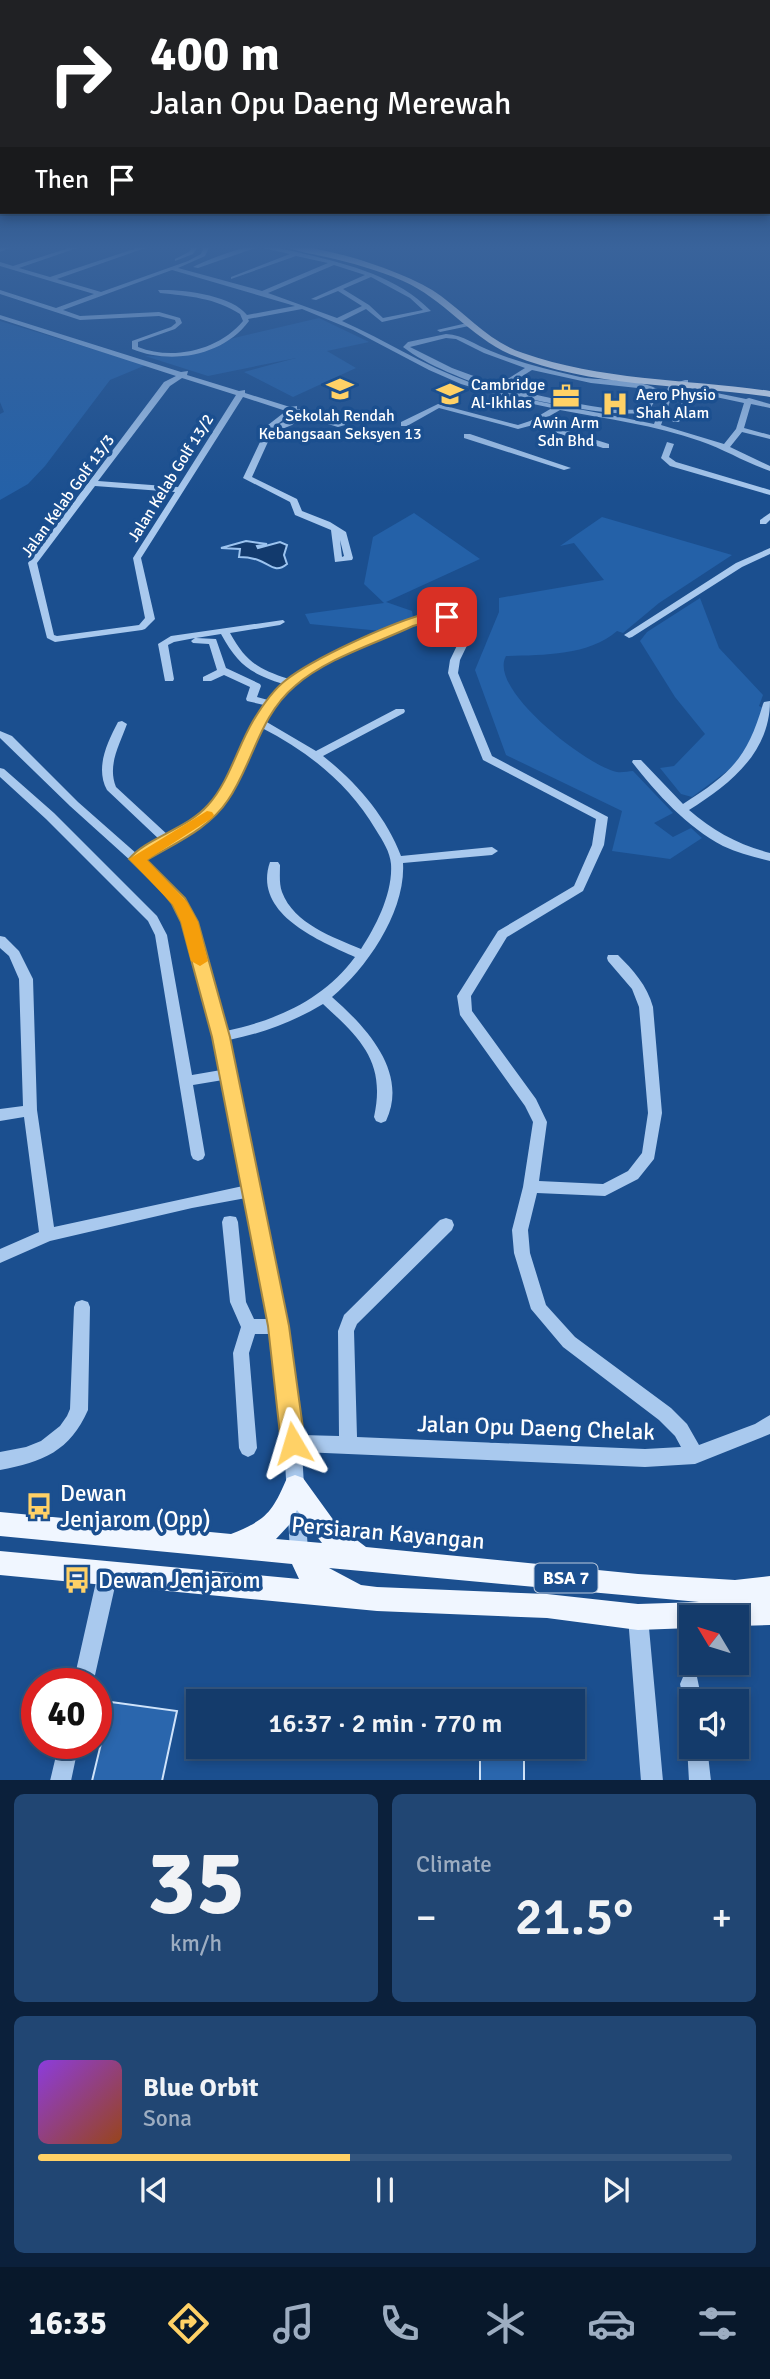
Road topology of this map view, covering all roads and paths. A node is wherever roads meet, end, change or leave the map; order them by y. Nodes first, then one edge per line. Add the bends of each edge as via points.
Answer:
1 (44, 329) edge
2 (168, 329) edge
3 (239, 329) edge
4 (353, 329) edge
5 (457, 329) edge
6 (457, 329) edge
7 (476, 329) edge
8 (482, 329) edge
9 (449, 332) junction
10 (407, 338) dead end
11 (394, 340) dead end
12 (382, 343) junction
13 (438, 366) junction
14 (531, 368) junction
15 (429, 369) junction
16 (184, 374) junction
17 (657, 379) junction
18 (173, 381) joint
19 (685, 382) junction
20 (672, 387) junction
21 (496, 388) junction
22 (652, 390) junction
23 (770, 392) edge
24 (241, 393) junction
25 (667, 400) junction
26 (749, 400) junction
27 (770, 406) edge
28 (569, 407) junction
29 (558, 408) junction
30 (297, 411) junction
31 (676, 421) dead end
32 (493, 422) junction
33 (342, 423) dead end
34 (533, 423) junction
35 (404, 424) dead end
36 (657, 425) junction
37 (484, 426) dead end
38 (740, 429) junction
39 (475, 431) dead end
40 (467, 436) junction
41 (770, 437) edge
42 (458, 441) dead end
43 (670, 444) dead end
44 (606, 446) dead end
45 (726, 447) junction
46 (567, 468) dead end
47 (770, 469) edge
48 (93, 483) junction
49 (181, 490) junction
50 (770, 493) edge
51 (335, 530) dead end
52 (770, 551) edge
53 (280, 622) dead end
54 (149, 623) joint
55 (224, 631) junction
56 (629, 635) dead end
57 (181, 643) dead end
58 (223, 671) junction
59 (169, 679) dead end
60 (207, 680) dead end
61 (290, 683) junction
62 (271, 704) junction
63 (768, 704) dead end
64 (400, 711) dead end
65 (259, 722) junction
66 (122, 724) dead end
67 (0, 734) edge
68 (317, 755) junction
69 (637, 762) dead end
70 (0, 771) edge
71 (74, 804) junction
72 (681, 810) junction
73 (50, 816) junction
74 (167, 840) junction
75 (492, 851) dead end
76 (770, 857) edge
77 (137, 859) junction
78 (397, 860) junction
79 (274, 865) dead end
80 (0, 940) edge
81 (364, 956) junction
82 (613, 958) dead end
83 (326, 998) junction
84 (221, 1037) junction
85 (229, 1074) junction
86 (187, 1082) junction
87 (30, 1110) junction
88 (0, 1115) edge
89 (381, 1117) dead end
90 (198, 1156) dead end
91 (531, 1187) junction
92 (251, 1191) junction
93 (230, 1222) dead end
94 (446, 1225) dead end
95 (47, 1235) junction
96 (0, 1256) edge
97 (82, 1307) dead end
98 (279, 1326) junction
99 (249, 1327) junction
100 (770, 1423) edge
101 (293, 1443) junction
102 (348, 1445) junction
103 (248, 1448) dead end
104 (695, 1455) junction
105 (0, 1461) edge
106 (295, 1486) junction
107 (0, 1524) edge
108 (231, 1546) junction
109 (299, 1552) junction
110 (362, 1557) junction
111 (0, 1563) edge
112 (108, 1573) junction
113 (770, 1588) edge
114 (377, 1599) junction
115 (770, 1612) edge
116 (638, 1617) junction
117 (87, 1668) edge
118 (65, 1759) edge
119 (699, 1759) edge
120 (60, 1780) edge
121 (652, 1780) edge
122 (701, 1780) edge

1 - 16 street
2 - 3 street via 133,344 139,351 162,355 197,351
4 - 12 street
5 - 9 main road
6 - 9 main road
7 - 17 main road via 519,355 602,374
8 - 23 main road via 528,350 579,365 725,382
9 - 10 street
9 - 13 street via 405,347
9 - 14 street
11 - 12 street
12 - 15 street
13 - 15 street
13 - 21 street
14 - 21 street
14 - 22 street
15 - 29 street via 482,389
16 - 18 street
16 - 24 street
17 - 19 main road
17 - 20 street
18 - 48 street, Jalan Kelab Golf 13/3
19 - 20 street
19 - 23 main road
20 - 25 street
21 - 28 street
22 - 25 street
22 - 28 street via 646,409 638,412
24 - 30 street
24 - 49 street, Jalan Kelab Golf 13/2
25 - 36 street
26 - 27 street
26 - 31 street via 693,392
26 - 38 street
28 - 29 street
28 - 36 street
29 - 34 street
30 - 33 street
30 - 51 street via 289,423 271,432 248,480 294,501 298,513
32 - 34 street via 518,427
32 - 35 street via 438,406
32 - 37 street
34 - 44 street
36 - 45 street
38 - 41 street
38 - 45 street
39 - 40 street
40 - 42 street
40 - 46 street
43 - 50 street via 665,458 673,464
45 - 47 street
48 - 49 street
48 - 54 street, Jalan Kelab Golf 13/3 via 31,567 50,636 55,639
49 - 54 street, Jalan Kelab Golf 13/2 via 137,558
52 - 56 street via 739,565
53 - 55 street
55 - 59 street via 163,644
55 - 61 street via 247,667
57 - 58 street via 213,642
58 - 60 street
58 - 62 street via 256,686 251,699
61 - 62 street
61 - 91 street via 322,663 409,624 437,616 459,620 470,629 453,673 487,758 602,817 598,845 579,888 502,934 464,996 470,1020 537,1112 540,1132
62 - 65 street
63 - 72 street via 755,744 740,766
64 - 68 street
65 - 68 street
65 - 74 street via 222,798 199,822
66 - 74 street via 106,780
67 - 71 street
68 - 78 street via 364,801
69 - 72 street
70 - 73 street
71 - 73 street
71 - 77 street
72 - 76 street via 730,845
73 - 86 street via 153,919 161,936
74 - 77 street
75 - 78 street
77 - 84 street via 166,886 190,922
78 - 81 street via 392,898
79 - 81 street via 276,891 288,914 297,923
80 - 87 street via 14,954 26,979
81 - 83 street
82 - 91 street via 644,995 655,1113 649,1154 633,1175 604,1190
83 - 84 street via 287,1019
83 - 89 street via 367,1040 379,1062 387,1099
84 - 85 street
85 - 86 street
85 - 92 street
86 - 90 street
87 - 88 street
87 - 95 street
91 - 104 street via 520,1230 540,1309 569,1342 665,1414
92 - 95 street
92 - 98 street
93 - 99 street via 238,1302
94 - 102 street via 350,1320 346,1331
95 - 96 street
97 - 105 street via 79,1410 73,1425 48,1448
98 - 99 street
98 - 101 street
99 - 103 street via 241,1353
100 - 104 street, Jalan Opu Daeng Chelak
101 - 102 street, Jalan Opu Daeng Chelak
101 - 106 street
102 - 104 street, Jalan Opu Daeng Chelak via 645,1458
106 - 108 main road via 285,1514 273,1528
106 - 109 street
106 - 110 main road via 324,1530
107 - 108 main road, Persiaran Kayangan / BSA 7
108 - 109 main road, Persiaran Kayangan / BSA 7
109 - 110 main road, Persiaran Kayangan / BSA 7
109 - 114 main road via 304,1565 317,1577
110 - 113 main road, Persiaran Kayangan / BSA 7 via 638,1586 735,1592
111 - 112 main road, BSA 7
112 - 114 main road, BSA 7
112 - 117 street
114 - 116 main road, BSA 7 via 547,1606
115 - 116 main road, BSA 7
116 - 121 street
118 - 120 street
119 - 122 street

